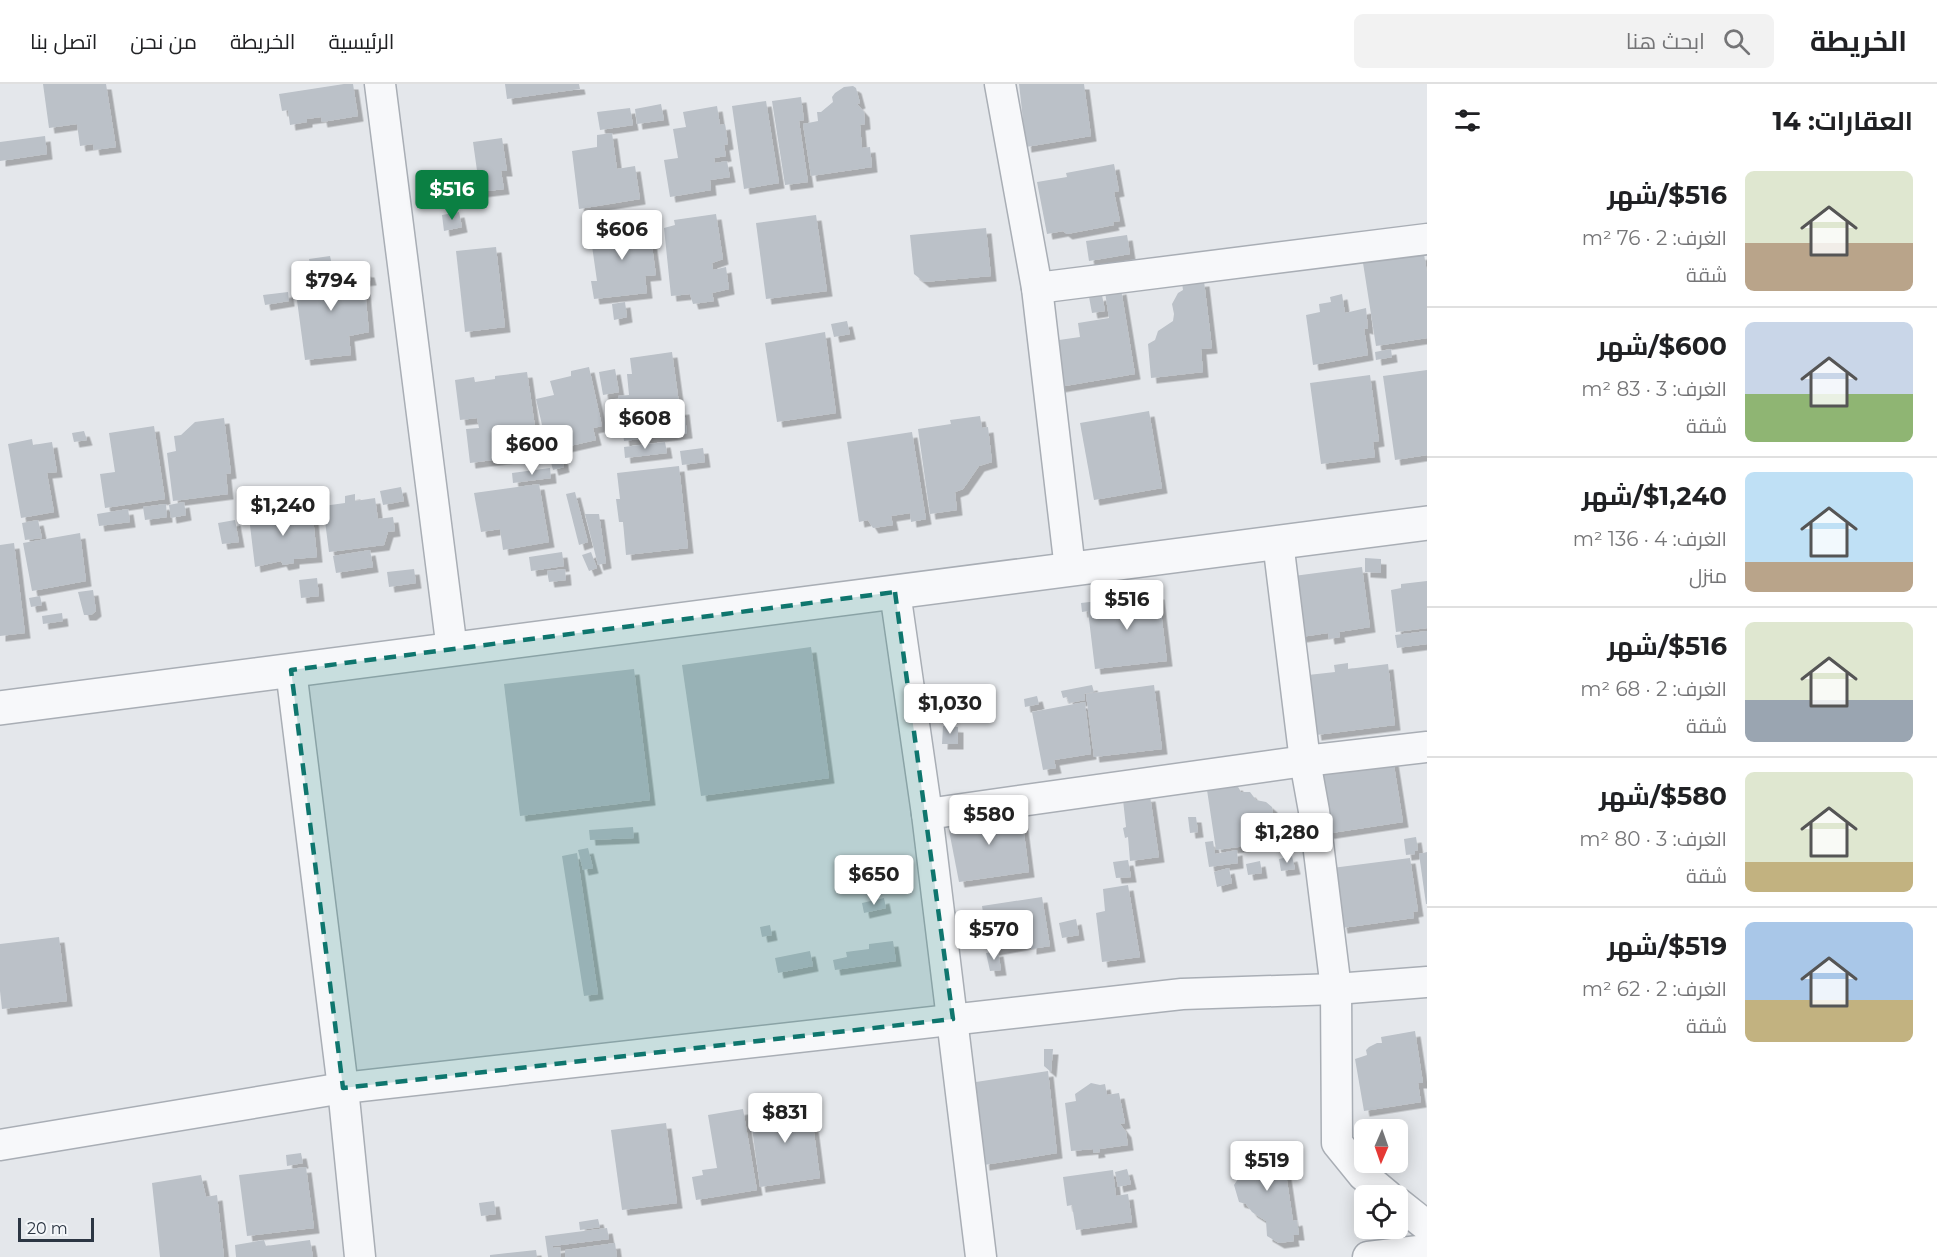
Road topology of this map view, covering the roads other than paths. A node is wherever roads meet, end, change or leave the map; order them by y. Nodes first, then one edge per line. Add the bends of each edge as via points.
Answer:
1 (380, 84) edge
2 (1000, 84) edge
3 (1427, 239) edge
4 (1037, 288) junction
5 (1427, 523) edge
6 (1278, 542) junction
7 (1071, 569) junction
8 (895, 592) junction
9 (452, 650) junction
10 (291, 670) junction
11 (0, 708) edge
12 (1427, 747) edge
13 (1305, 761) junction
14 (927, 814) junction
15 (1427, 982) edge
16 (1336, 989) junction
17 (953, 1019) junction
18 (343, 1088) junction
19 (0, 1145) edge
20 (1375, 1185) edge
21 (1408, 1211) edge
22 (1427, 1226) edge
23 (1427, 1250) edge
24 (360, 1257) edge
25 (981, 1257) edge
26 (1368, 1257) edge

1 - 9 street
2 - 4 street
3 - 4 street
4 - 7 street
5 - 6 street
6 - 7 street
6 - 13 street
7 - 8 street
8 - 9 street
8 - 14 street
9 - 10 street
10 - 11 street
10 - 18 street
12 - 13 street
13 - 14 street
13 - 16 street
14 - 17 street
15 - 16 street
16 - 17 street via 1182,994
16 - 20 street via 1337,1143
17 - 18 street
17 - 25 street
18 - 19 street
18 - 24 street
21 - 22 street
23 - 26 street

